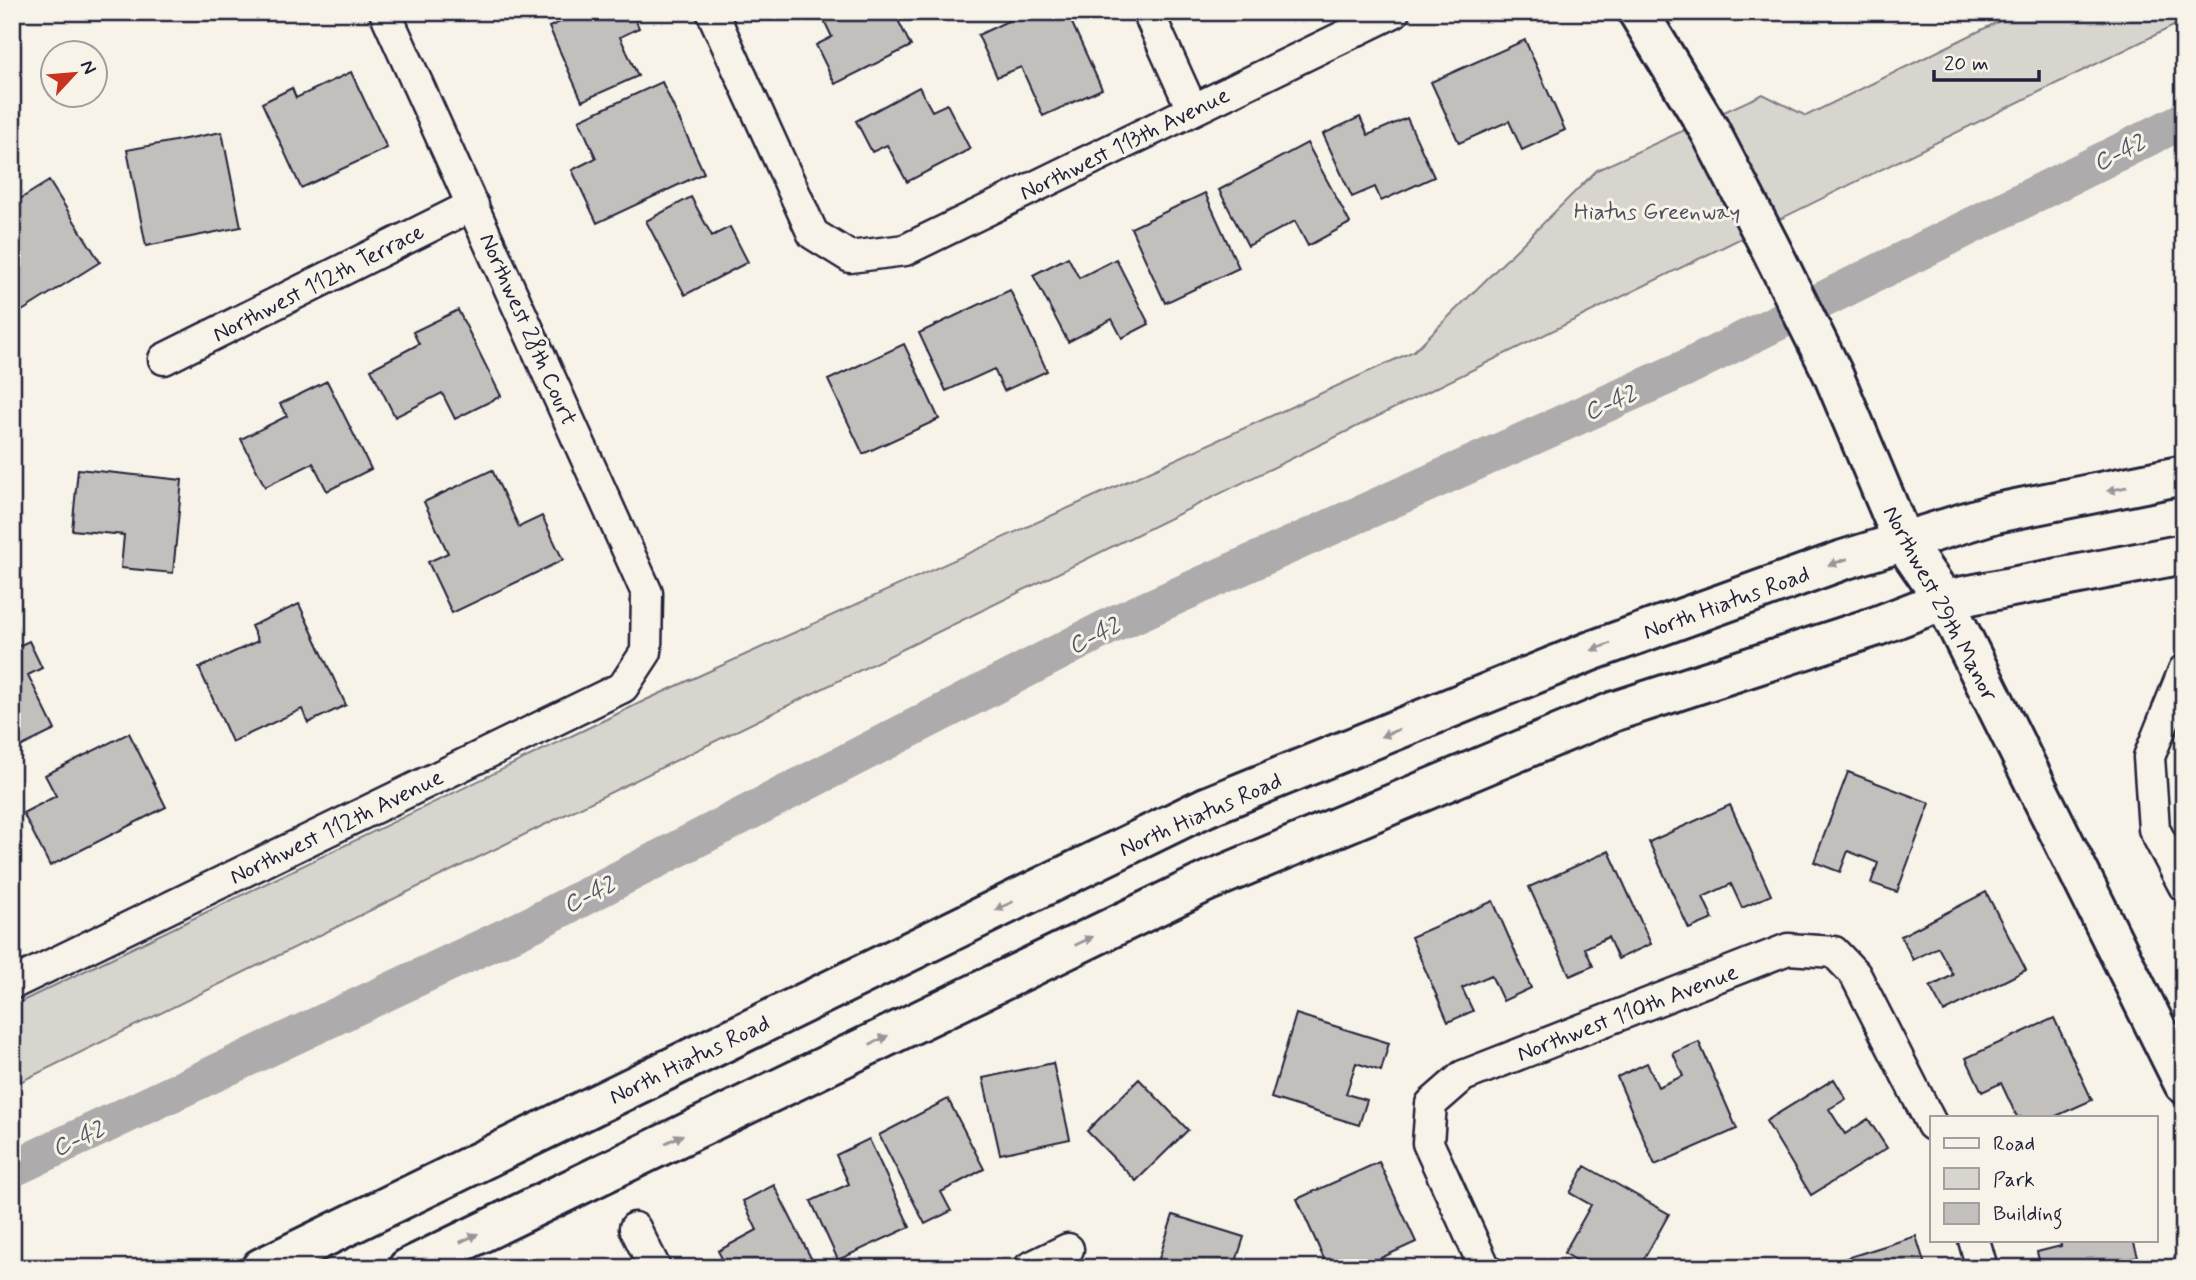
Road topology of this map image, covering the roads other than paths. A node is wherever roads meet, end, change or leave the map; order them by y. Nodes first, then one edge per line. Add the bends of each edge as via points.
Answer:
1 (385, 12) edge
2 (712, 12) edge
3 (1148, 12) edge
4 (1394, 12) edge
5 (1638, 12) edge
6 (1192, 109) junction
7 (473, 205) junction
8 (163, 359) dead end
9 (2184, 475) edge
10 (1903, 541) junction
11 (2184, 554) edge
12 (1944, 600) junction
13 (646, 652) joint
14 (2184, 670) edge
15 (2184, 886) edge
16 (12, 984) edge
17 (2184, 1084) edge
18 (1930, 1121) edge
19 (635, 1228) dead end
20 (1975, 1242) edge
21 (1068, 1249) dead end
22 (261, 1268) edge
23 (408, 1268) edge
24 (655, 1268) edge
25 (1029, 1268) edge
26 (1485, 1268) edge
27 (1982, 1268) edge

1 - 7 street, Northwest 28th Court
2 - 6 street, Northwest 113th Avenue via 813,234 850,257 905,250
3 - 6 street
4 - 6 street, Northwest 113th Avenue
5 - 10 main road, Northwest 29th Manor via 1710,131 1770,247 1832,372
7 - 8 street, Northwest 112th Terrace
7 - 13 street, Northwest 28th Court via 647,593
9 -> 10 main road, North Hiatus Road via 1996,513
10 - 12 main road, Northwest 29th Manor
10 -> 22 main road, North Hiatus Road via 1591,650 1206,807
11 - 12 main road
12 - 17 main road, Northwest 29th Manor
23 -> 12 main road via 1206,882 1615,711
13 - 16 street, Northwest 112th Avenue via 623,687
14 - 15 street via 2149,757 2154,829
18 - 26 street, Northwest 110th Avenue via 1855,974 1834,952 1788,949 1463,1076 1430,1104 1429,1143
19 - 24 street
20 - 27 street
21 - 25 street

